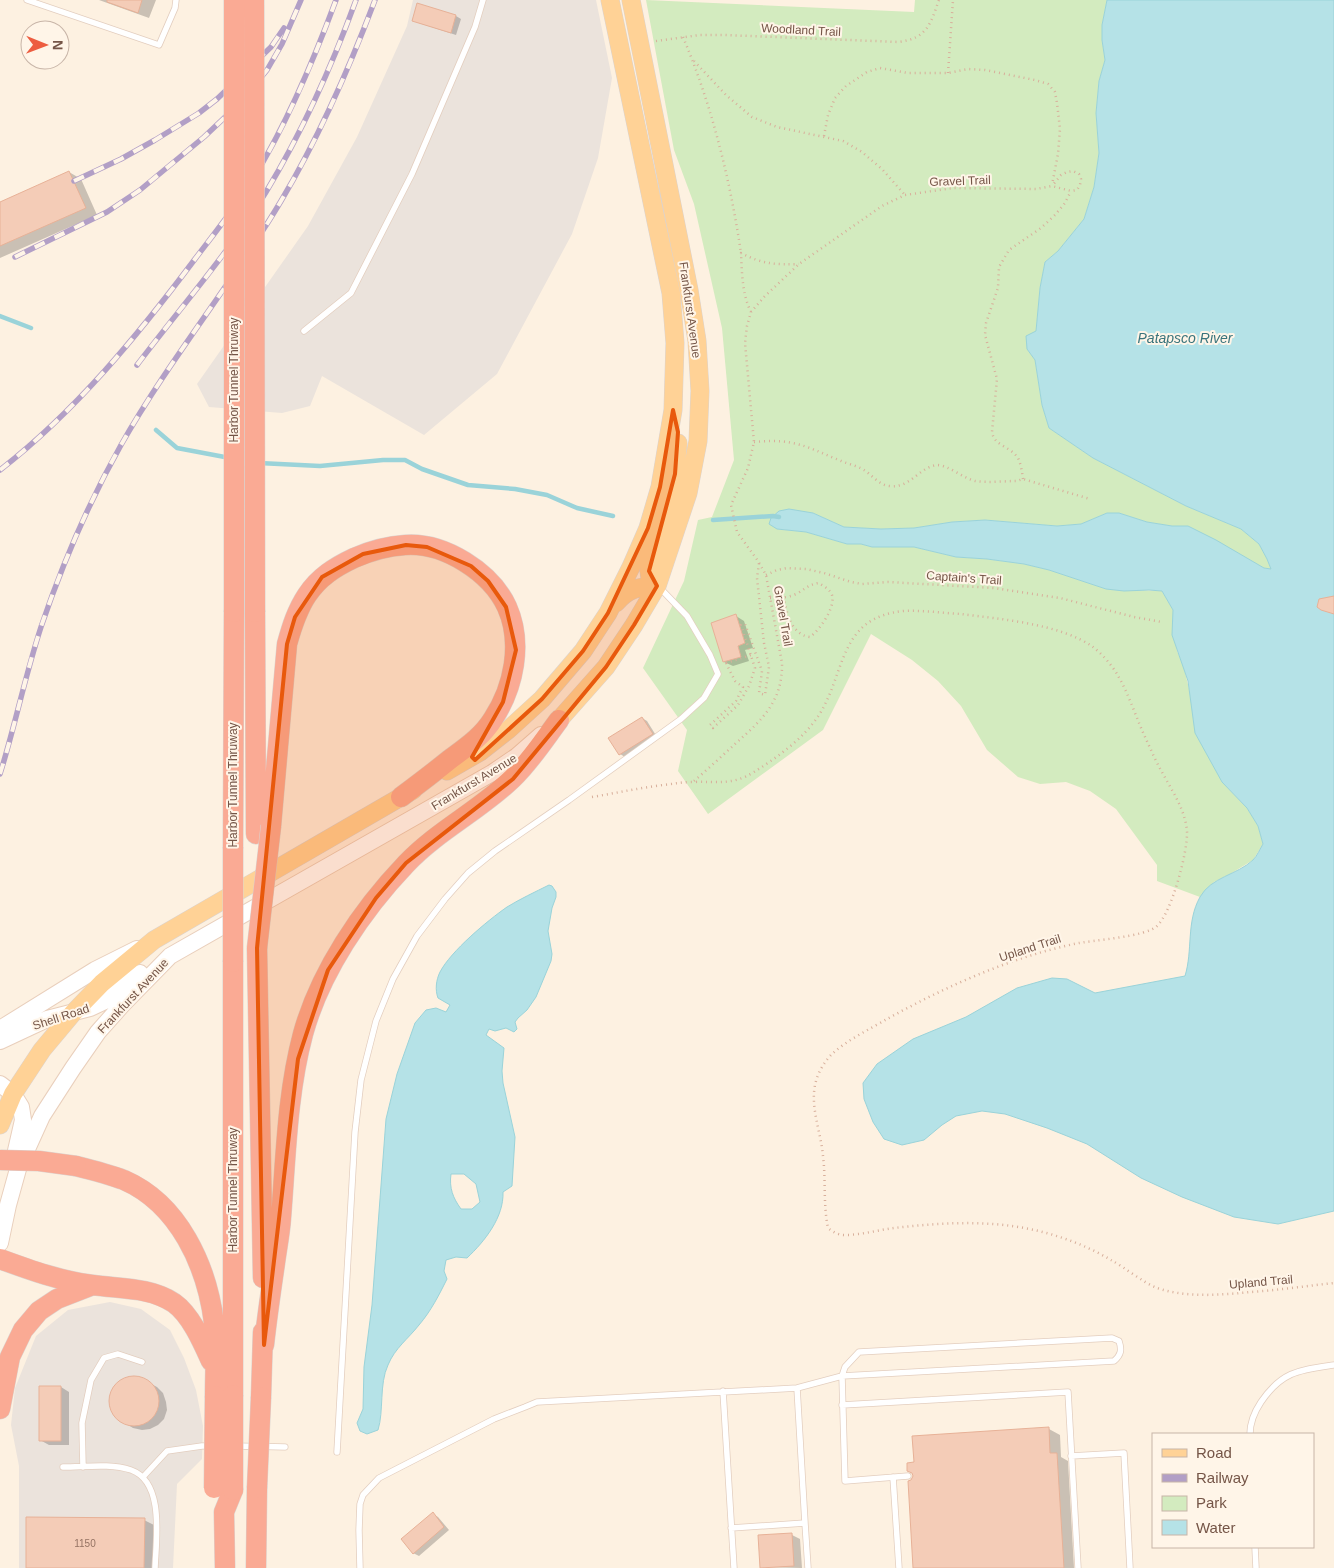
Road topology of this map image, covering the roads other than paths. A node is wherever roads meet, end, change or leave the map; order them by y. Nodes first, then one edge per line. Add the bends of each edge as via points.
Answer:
1 (27, 0) edge
2 (176, 0) edge
3 (234, 0) edge
4 (254, 0) edge
5 (483, 0) edge
6 (610, 0) edge
7 (631, 0) edge
8 (304, 331) dead end
9 (673, 410) junction
10 (657, 586) junction
11 (608, 613) junction
12 (559, 720) junction
13 (401, 797) junction
14 (264, 830) junction
15 (154, 940) junction
16 (170, 956) junction
17 (73, 1013) junction
18 (0, 1029) edge
19 (0, 1041) edge
20 (7, 1089) edge
21 (0, 1125) edge
22 (0, 1160) edge
23 (18, 1169) junction
24 (0, 1243) edge
25 (0, 1259) edge
26 (93, 1285) junction
27 (264, 1345) junction
28 (142, 1362) dead end
29 (1334, 1365) edge
30 (215, 1368) junction
31 (842, 1376) junction
32 (797, 1388) junction
33 (722, 1391) junction
34 (224, 1396) junction
35 (842, 1405) junction
36 (0, 1409) edge
37 (1250, 1433) edge
38 (221, 1446) dead end
39 (230, 1446) dead end
40 (285, 1447) dead end
41 (337, 1452) dead end
42 (1071, 1456) junction
43 (83, 1467) junction
44 (62, 1468) dead end
45 (908, 1476) dead end
46 (143, 1477) junction
47 (893, 1478) junction
48 (805, 1523) junction
49 (731, 1528) junction
50 (1255, 1548) edge
51 (155, 1568) edge
52 (225, 1568) edge
53 (256, 1568) edge
54 (360, 1568) edge
55 (734, 1568) edge
56 (808, 1568) edge
57 (899, 1568) edge
58 (1078, 1568) edge
59 (1130, 1568) edge
60 (1256, 1568) edge

1 - 2 lane via 159,45 176,8
3 - 34 highway, Harbor Tunnel Thruway, bridge via 233,962
4 - 14 highway, Harbor Tunnel Thruway, bridge via 255,612
5 - 8 lane via 475,27 412,174 351,293
6 - 9 main road, Frankfurst Avenue via 671,293 675,343
7 - 10 main road, Frankfurst Avenue via 689,290 697,340 700,391 698,441 688,493
9 - 10 main road via 678,432 675,474 671,499 649,571
9 - 11 main road, Frankfurst Avenue via 660,487 648,528
10 - 11 main road via 629,590
10 - 12 main road, Frankfurst Avenue via 606,667
10 - 41 lane via 687,616 710,654 718,674 704,698 681,719 468,873 417,936 393,979 376,1021 361,1080 355,1132
11 - 13 main road, Frankfurst Avenue via 583,651 542,699 508,730 480,752
12 - 16 main road, Frankfurst Avenue via 492,773
12 - 27 highway via 513,779 406,863 376,898 328,970 312,1008 298,1059
13 - 14 highway via 481,736 503,702 513,674 516,650 506,607 488,581 451,554 406,545 363,554 338,566 322,577 295,617 287,644
13 - 15 main road, Frankfurst Avenue
14 - 27 highway, bridge via 257,948
15 - 17 main road, Frankfurst Avenue via 102,983
15 - 18 main road, Shell Road via 95,970
16 - 17 main road, Shell Road via 141,972 107,1000
16 - 23 main road, Frankfurst Avenue via 98,1032 42,1116
17 - 19 main road, Shell Road via 47,1019
17 - 20 main road, Frankfurst Avenue
20 - 21 main road, Frankfurst Avenue
20 - 23 main road via 21,1107 23,1120 15,1155
22 - 30 highway, bridge via 39,1161 104,1173 149,1195 169,1213 183,1230 202,1273 214,1324
23 - 24 main road, Frankfurst Avenue
25 - 26 highway via 43,1275
26 - 30 highway via 150,1292 175,1304 198,1333
26 - 36 highway via 57,1299 39,1311 23,1330 10,1357
27 - 53 highway, bridge
28 - 43 lane via 118,1354 104,1358 91,1380 82,1423
29 - 37 lane via 1307,1369 1285,1377 1270,1388 1256,1409
30 - 34 highway
31 - 31 lane via 1114,1361 1120,1356 1121,1348 1119,1341 1112,1338 860,1352 845,1367
31 - 32 lane
31 - 35 lane
32 - 33 lane
32 - 48 lane
33 - 49 lane
33 - 54 lane via 537,1402 494,1419 379,1478 363,1495 360,1504
34 - 52 highway, Harbor Tunnel Thruway, bridge
35 - 42 lane via 1068,1392
35 - 47 lane via 845,1480
38 - 46 lane via 167,1451
39 - 40 lane
42 - 58 lane
42 - 59 lane via 1124,1454
43 - 44 lane
43 - 46 lane via 132,1470
45 - 47 lane
46 - 51 lane via 154,1497 157,1515
47 - 57 lane
48 - 49 lane
48 - 56 lane
49 - 55 lane
50 - 60 lane

